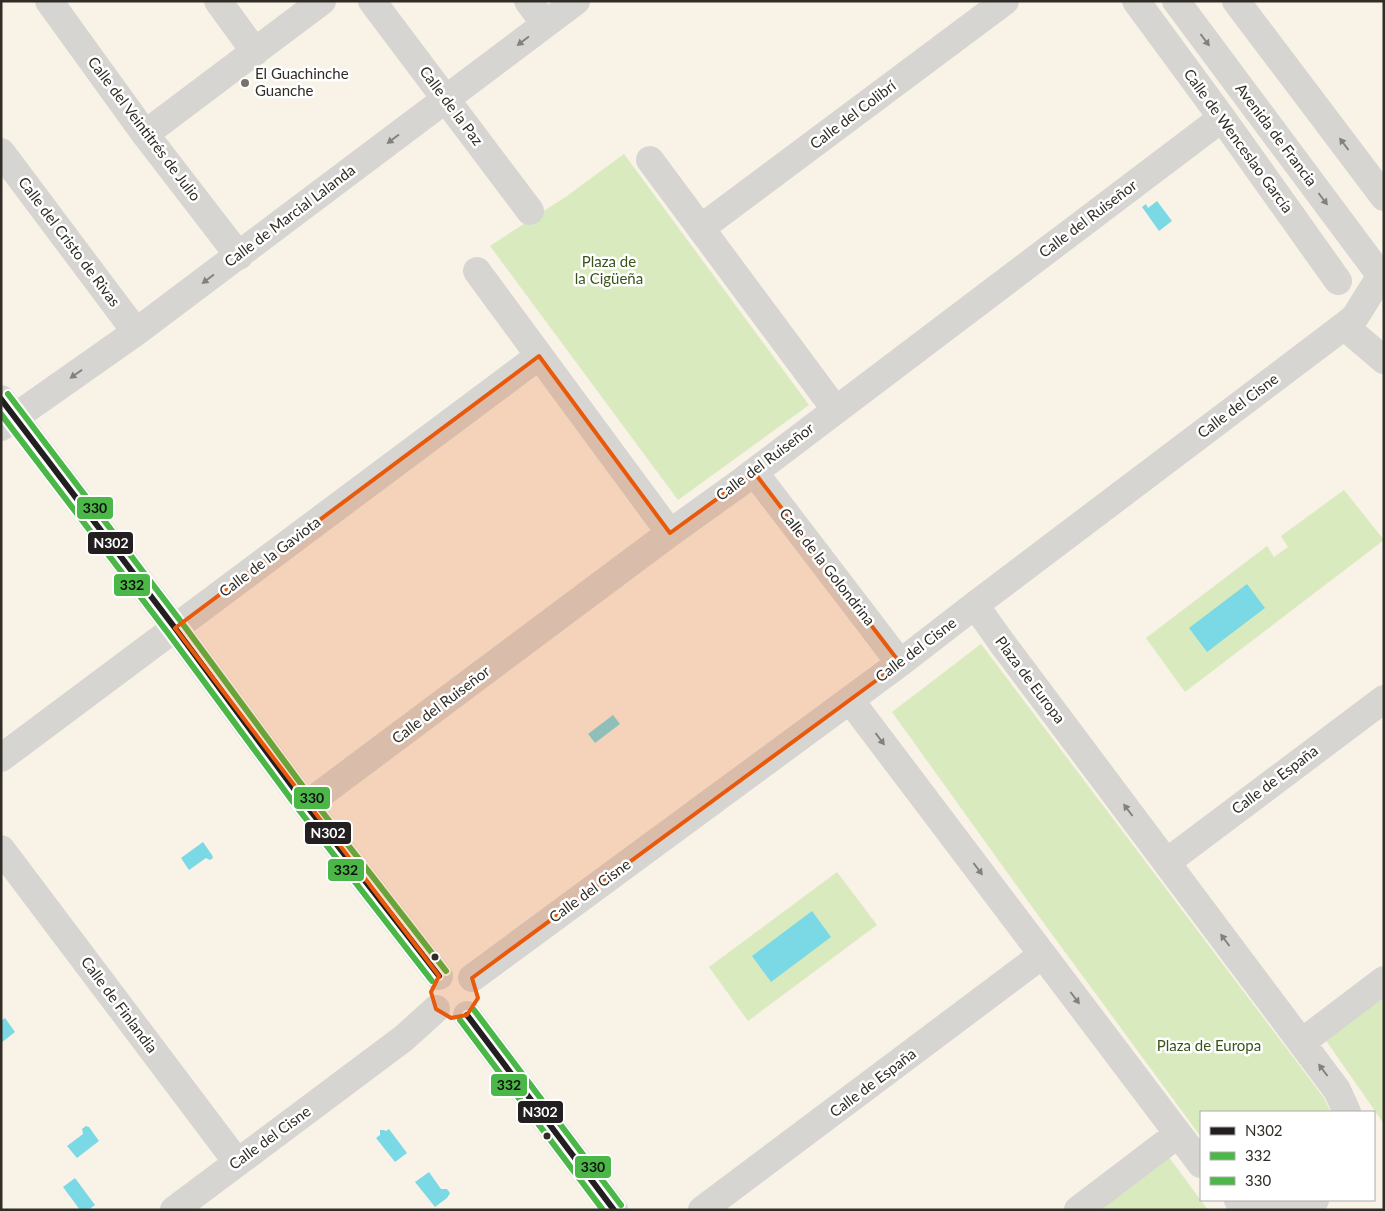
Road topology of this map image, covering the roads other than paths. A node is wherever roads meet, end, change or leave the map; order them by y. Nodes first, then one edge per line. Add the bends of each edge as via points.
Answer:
1 (218, 1) edge
2 (322, 1) edge
3 (372, 1) edge
4 (528, 1) edge
5 (576, 1) edge
6 (1005, 1) edge
7 (1136, 1) edge
8 (1176, 1) edge
9 (1236, 1) edge
10 (62, 6) edge
11 (545, 24) junction
12 (255, 52) junction
13 (446, 99) junction
14 (1222, 118) junction
15 (145, 134) junction
16 (1, 152) edge
17 (650, 160) dead end
18 (1384, 197) edge
19 (530, 211) dead end
20 (700, 228) junction
21 (239, 256) junction
22 (478, 271) dead end
23 (1379, 277) edge
24 (1338, 281) dead end
25 (1384, 311) edge
26 (1349, 321) junction
27 (136, 332) junction
28 (539, 356) junction
29 (1384, 360) edge
30 (835, 409) junction
31 (6, 414) edge
32 (754, 472) junction
33 (670, 533) junction
34 (975, 605) junction
35 (175, 628) junction
36 (900, 663) junction
37 (1384, 699) edge
38 (850, 700) junction
39 (1, 758) edge
40 (306, 805) junction
41 (1, 849) edge
42 (1167, 862) junction
43 (1042, 955) junction
44 (439, 976) junction
45 (472, 978) junction
46 (1384, 980) edge
47 (436, 1009) junction
48 (467, 1015) junction
49 (1302, 1042) junction
50 (1347, 1111) edge
51 (1178, 1134) junction
52 (238, 1162) junction
53 (1200, 1163) edge
54 (1241, 1201) edge
55 (1313, 1201) edge
56 (174, 1210) edge
57 (614, 1210) edge
58 (702, 1210) edge
59 (1078, 1210) edge

1 - 12 street
2 - 12 street
3 - 13 street, Calle de la Paz
4 - 11 street
5 - 11 street, Calle de Marcial Lalanda
6 - 20 street, Calle del Colibrí
7 - 14 street, Calle de Wenceslao García
8 -> 23 street, Avenida de Francia
18 -> 9 street
10 - 15 street, Calle del Veintitrés de Julio
11 -> 13 street, Calle de Marcial Lalanda
12 - 15 street
13 - 19 street, Calle de la Paz
13 -> 21 street, Calle de Marcial Lalanda
14 - 24 street, Calle de Wenceslao García
14 - 30 street, Calle del Ruiseñor
15 - 21 street, Calle del Veintitrés de Julio
16 - 27 street, Calle del Cristo de Rivas
17 - 20 street
20 - 30 street
21 -> 27 street, Calle de Marcial Lalanda
22 - 28 street
23 - 26 street, Calle del Cisne
25 - 26 street, Calle del Cisne
26 - 29 street
26 - 34 street, Calle del Cisne
27 -> 31 street, Calle de Marcial Lalanda
28 - 33 street
28 - 35 street, Calle de la Gaviota
30 - 32 street, Calle del Ruiseñor
31 - 35 street
32 - 33 street, Calle del Ruiseñor
32 - 36 street, Calle de la Golondrina
33 - 40 street, Calle del Ruiseñor
34 - 36 street, Calle del Cisne
42 -> 34 street, Plaza de Europa
35 - 39 street, Calle de la Gaviota
35 - 40 street
36 - 38 street, Calle del Cisne
37 - 42 street, Calle de España
38 -> 43 street
38 - 45 street, Calle del Cisne
40 - 44 street
41 - 52 street, Calle de Finlandia
49 -> 42 street, Plaza de Europa
43 -> 51 street
43 - 58 street, Calle de España
44 - 45 street via 456,970
44 - 47 street via 431,992
45 - 48 street via 478,998
46 - 49 street
47 - 48 street via 450,1018
47 - 52 street, Calle del Cisne via 404,1038
48 - 57 street
50 -> 49 street, Plaza de Europa via 1337,1090
51 - 53 street
51 - 59 street
52 - 56 street, Calle del Cisne
54 - 55 street via 1272,1209

